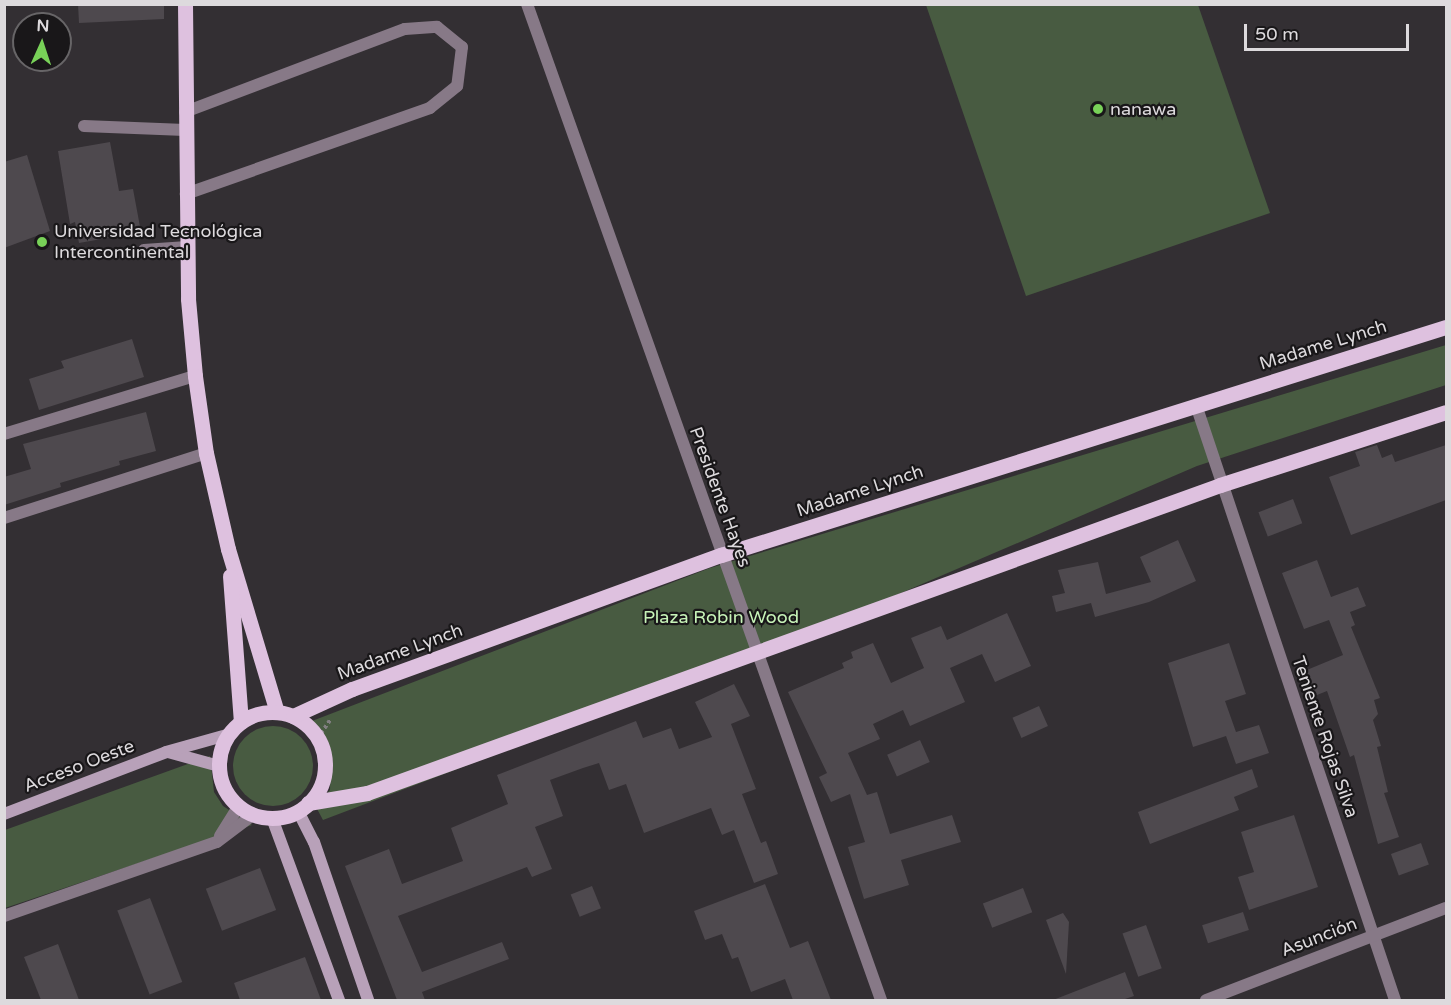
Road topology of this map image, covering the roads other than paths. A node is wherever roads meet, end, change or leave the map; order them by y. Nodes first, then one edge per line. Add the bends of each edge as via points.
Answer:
1 (185, 4) edge
2 (527, 4) edge
3 (185, 112) junction
4 (84, 126) dead end
5 (185, 130) junction
6 (186, 194) junction
7 (187, 247) junction
8 (144, 250) dead end
9 (1446, 327) edge
10 (195, 376) junction
11 (1196, 405) junction
12 (1446, 412) edge
13 (4, 434) edge
14 (206, 453) junction
15 (1220, 485) junction
16 (4, 518) edge
17 (228, 549) junction
18 (721, 555) junction
19 (760, 652) junction
20 (277, 712) junction
21 (293, 716) junction
22 (241, 722) junction
23 (227, 735) junction
24 (166, 752) junction
25 (219, 766) junction
26 (239, 806) junction
27 (303, 807) junction
28 (4, 814) edge
29 (254, 814) junction
30 (272, 818) junction
31 (217, 842) junction
32 (1446, 908) edge
33 (4, 916) edge
34 (1373, 936) junction
35 (339, 1000) edge
36 (368, 1000) edge
37 (881, 1000) edge
38 (1206, 1000) edge
39 (1395, 1000) edge

1 - 3 main road
2 - 18 street, Presidente Hayes
3 - 5 main road
3 - 6 street via 405,29 437,27 462,47 457,86 430,108
4 - 5 street
5 - 6 main road
6 - 7 main road
7 - 8 street
7 - 10 main road
9 - 11 main road, Madame Lynch
10 - 13 street
10 - 14 main road
11 - 15 street, Teniente Rojas Silva
11 - 18 main road, Madame Lynch
12 - 15 main road
14 - 16 street
14 - 17 main road
15 - 19 main road
15 - 34 street, Teniente Rojas Silva
17 - 20 main road
17 - 22 main road
18 - 19 street, Presidente Hayes
18 - 21 main road, Madame Lynch via 352,689
19 - 27 main road via 368,793
19 - 37 street, Presidente Hayes
20 - 21 main road
20 - 22 main road
21 - 27 main road via 312,729 324,756 322,783
22 - 23 main road
23 - 24 main road, Acceso Oeste
23 - 25 main road
24 - 25 main road
24 - 28 main road, Acceso Oeste
25 - 26 main road via 224,788
26 - 29 main road
26 - 31 street
27 - 30 main road
27 - 36 main road
29 - 30 main road
29 - 31 street
30 - 35 main road
31 - 33 street
32 - 34 street, Asunción
34 - 38 street, Asunción
34 - 39 street, Teniente Rojas Silva

